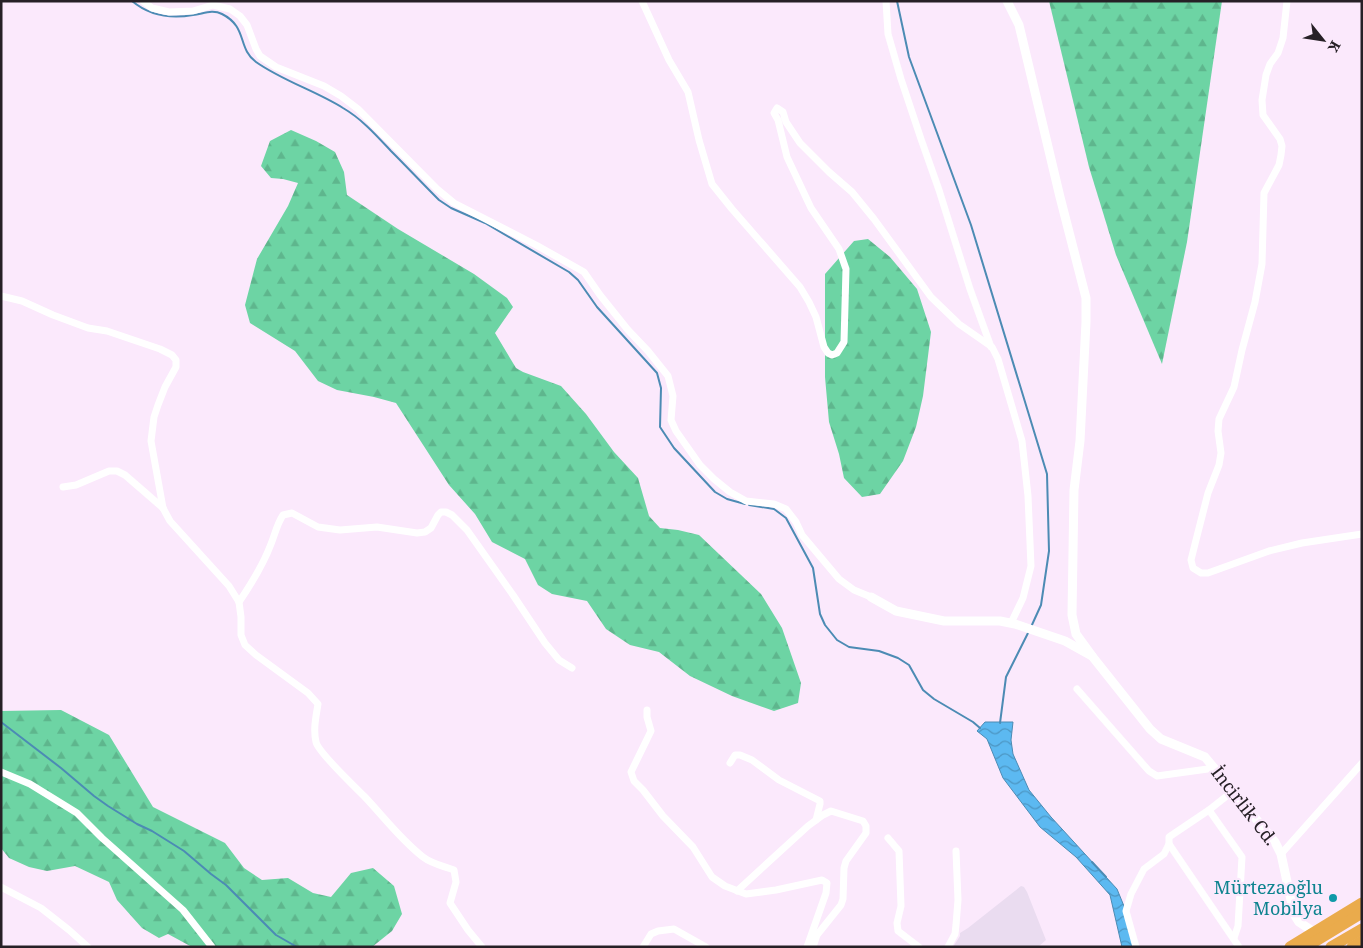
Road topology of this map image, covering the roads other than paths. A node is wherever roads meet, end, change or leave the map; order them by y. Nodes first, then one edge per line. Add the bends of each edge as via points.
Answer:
1 (144, 1) edge
2 (642, 1) edge
3 (886, 1) edge
4 (1007, 1) edge
5 (1287, 1) edge
6 (1, 296) edge
7 (992, 348) junction
8 (64, 487) dead end
9 (163, 508) junction
10 (1362, 534) edge
11 (871, 597) joint
12 (239, 602) junction
13 (1013, 623) junction
14 (1092, 656) junction
15 (572, 668) dead end
16 (1077, 689) dead end
17 (647, 710) dead end
18 (730, 763) dead end
19 (1362, 763) edge
20 (1215, 768) junction
21 (1, 772) edge
22 (1233, 791) junction
23 (1209, 810) junction
24 (816, 820) junction
25 (888, 838) dead end
26 (1170, 844) junction
27 (956, 852) dead end
28 (1281, 854) junction
29 (1, 887) edge
30 (737, 891) junction
31 (1362, 903) edge
32 (1362, 913) edge
33 (1362, 929) edge
34 (1314, 932) junction
35 (1234, 938) junction
36 (1362, 941) edge
37 (88, 947) edge
38 (212, 947) edge
39 (482, 947) edge
40 (642, 947) edge
41 (706, 947) edge
42 (807, 947) edge
43 (813, 947) edge
44 (919, 947) edge
45 (948, 947) edge
46 (1136, 947) edge
47 (1239, 947) edge
48 (1290, 947) edge
49 (1306, 947) edge
50 (1332, 947) edge
51 (1352, 947) edge

1 - 11 street via 152,8 169,12 192,11 213,5 230,8 247,26 260,56 276,67 341,96 454,203 584,272 668,376 673,396 671,420 700,465 730,492 746,501 774,504 786,509 802,535 839,579
2 - 7 street via 669,60 688,92 712,184 800,287 816,317 828,353 837,353 844,342 846,269 839,249 811,208 787,157 774,113 777,108 783,112 800,142 852,192 942,310
3 - 7 street via 888,34 901,78
4 - 14 street via 1019,25 1086,298 1080,441 1074,490 1072,615 1076,634
5 - 10 street via 1283,38 1266,75 1262,100 1263,115 1280,139 1281,155 1264,193 1262,264 1255,302 1234,387 1219,419 1222,453 1208,493 1191,560 1192,568 1208,573 1302,542
6 - 9 street via 172,354 176,367 164,387 151,441
7 - 13 street via 1022,441 1028,496 1031,566
8 - 9 street via 117,471
9 - 12 street via 170,521 229,586
11 - 13 street, İncirlik Cd. via 896,611 944,621
12 - 15 street via 261,567 283,515 292,513 318,527 340,530 377,527 417,533 431,528 438,515 446,512 476,542 545,643 559,660
12 - 39 street via 241,635 246,645 318,704 314,724 316,744 392,829 432,863 454,870 456,882 450,903
13 - 14 street, İncirlik Cd. via 1065,641
14 - 20 street, İncirlik Cd. via 1150,729 1162,739 1205,758
16 - 20 street via 1149,771 1157,776
17 - 30 street via 651,731 631,772 634,781 693,847 712,877
18 - 24 street via 735,755 752,760 779,780 820,801
19 - 28 street
20 - 22 street, İncirlik Cd.
21 - 38 street via 30,784 77,813 183,910
22 - 23 street
22 - 28 street, İncirlik Cd.
23 - 26 street via 1169,837
23 - 35 street via 1242,857 1238,926
24 - 30 street
24 - 43 street via 831,812 863,821 866,833 846,861 841,905 817,935
25 - 44 street via 899,851 901,906 898,931
26 - 35 street
26 - 46 street via 1164,854 1144,869 1131,894 1126,911
27 - 45 street via 956,925
28 - 34 street, İncirlik Cd. via 1294,914 1299,922
29 - 37 street via 41,908
30 - 42 street via 746,894 825,881 826,893
31 - 34 highway
32 - 49 highway
33 - 50 highway
34 - 48 highway
35 - 47 street
36 - 51 highway
40 - 41 street via 650,934 674,929

